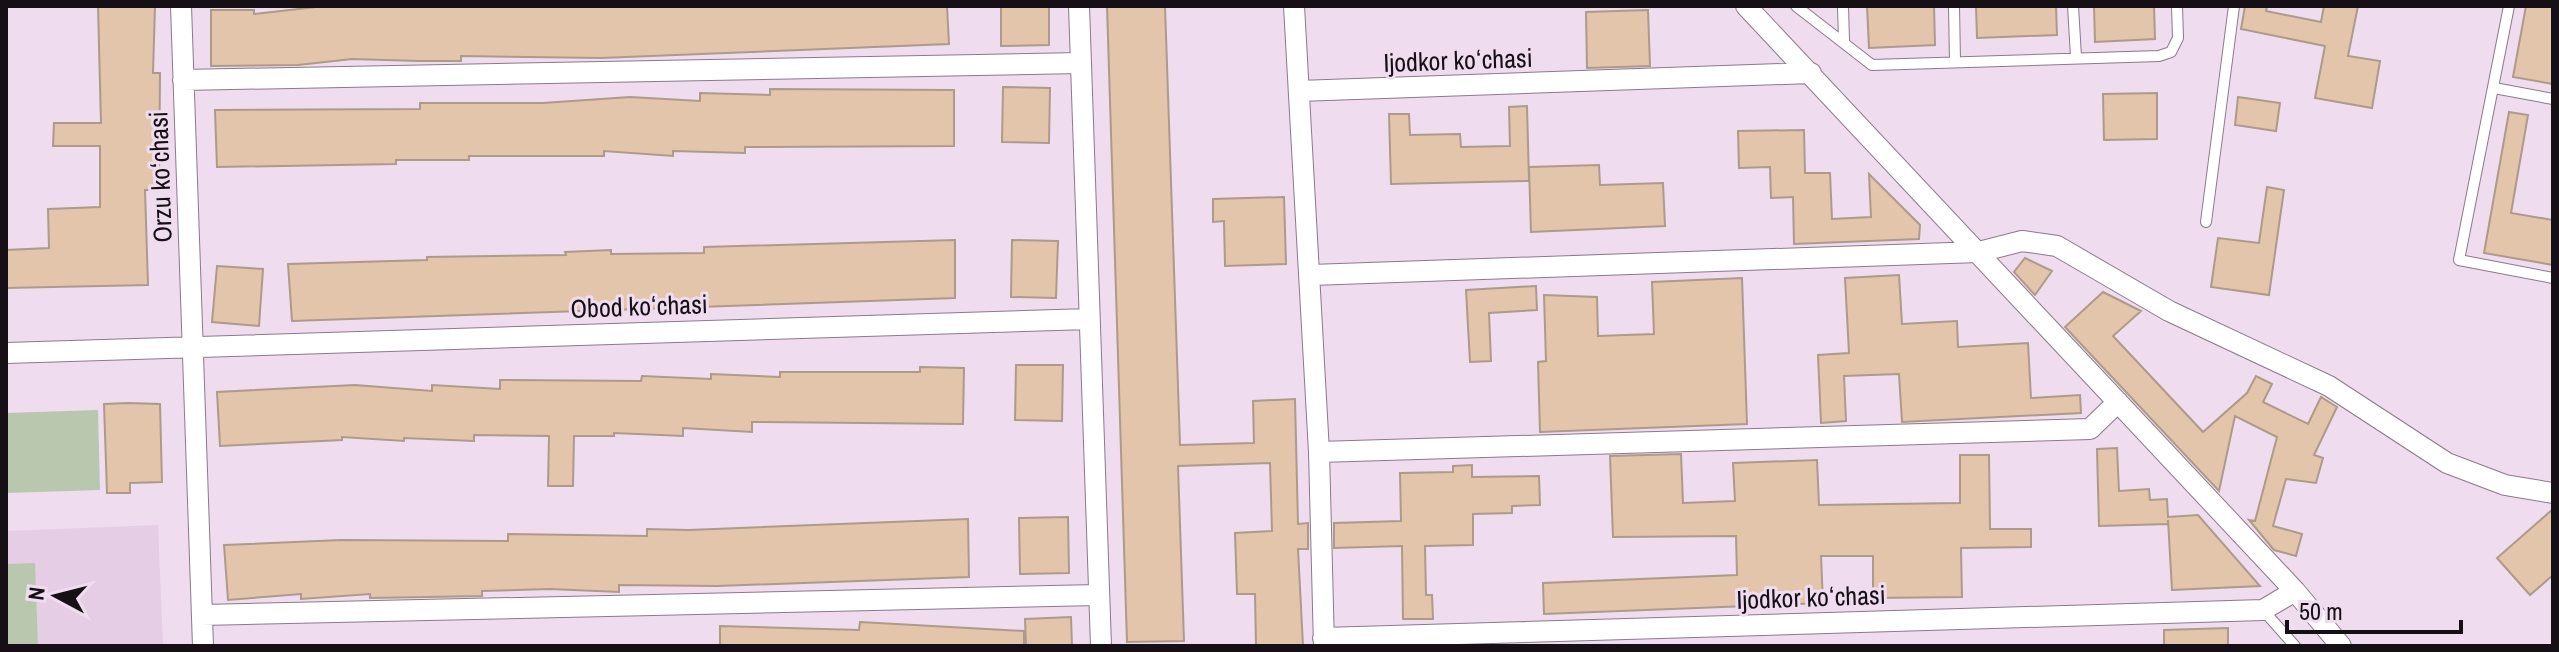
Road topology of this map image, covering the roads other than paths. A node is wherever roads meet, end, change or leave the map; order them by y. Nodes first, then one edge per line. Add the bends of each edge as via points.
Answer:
1 (181, 6) edge
2 (1079, 6) edge
3 (1294, 6) edge
4 (1746, 6) edge
5 (1796, 6) edge
6 (1843, 6) edge
7 (1954, 6) edge
8 (2073, 6) edge
9 (2177, 6) edge
10 (2234, 6) edge
11 (2509, 6) edge
12 (1844, 41) junction
13 (2076, 57) junction
14 (1955, 62) junction
15 (1081, 63) junction
16 (1811, 73) junction
17 (183, 80) junction
18 (2494, 88) junction
19 (1299, 91) junction
20 (2553, 99) edge
21 (2206, 222) dead end
22 (1979, 252) junction
23 (1311, 275) junction
24 (2553, 278) edge
25 (1089, 319) junction
26 (191, 346) junction
27 (6, 353) edge
28 (2118, 402) junction
29 (1319, 452) junction
30 (2553, 493) edge
31 (2295, 591) junction
32 (1098, 595) junction
33 (2263, 610) junction
34 (202, 615) junction
35 (1323, 642) edge
36 (2339, 645) edge
37 (203, 646) edge
38 (1101, 646) edge
39 (2295, 646) edge

1 - 17 street, Orzu koʻchasi
2 - 15 street
3 - 19 street, Ijodkor koʻchasi
4 - 16 street
5 - 12 lane
6 - 12 lane
7 - 14 lane
8 - 13 lane
9 - 13 lane via 2178,38 2171,52
10 - 21 lane
11 - 18 lane
12 - 14 lane via 1872,65
13 - 14 lane
15 - 17 street
15 - 25 street
16 - 19 street, Ijodkor koʻchasi
16 - 22 street
17 - 26 street, Orzu koʻchasi
18 - 20 lane
18 - 24 lane via 2459,260
19 - 23 street, Ijodkor koʻchasi
22 - 23 street
22 - 28 street
22 - 30 street via 2022,241 2057,246 2169,311 2329,386 2447,463 2505,485
23 - 29 street, Ijodkor koʻchasi
25 - 26 street, Obod koʻchasi
25 - 32 street
26 - 27 street
26 - 34 street, Orzu koʻchasi
28 - 29 street via 2090,429
28 - 31 street
29 - 35 street, Ijodkor koʻchasi
31 - 33 street, Ijodkor koʻchasi
31 - 36 street
32 - 34 street
32 - 38 street
33 - 35 street, Ijodkor koʻchasi
33 - 39 lane
34 - 37 street, Orzu koʻchasi

